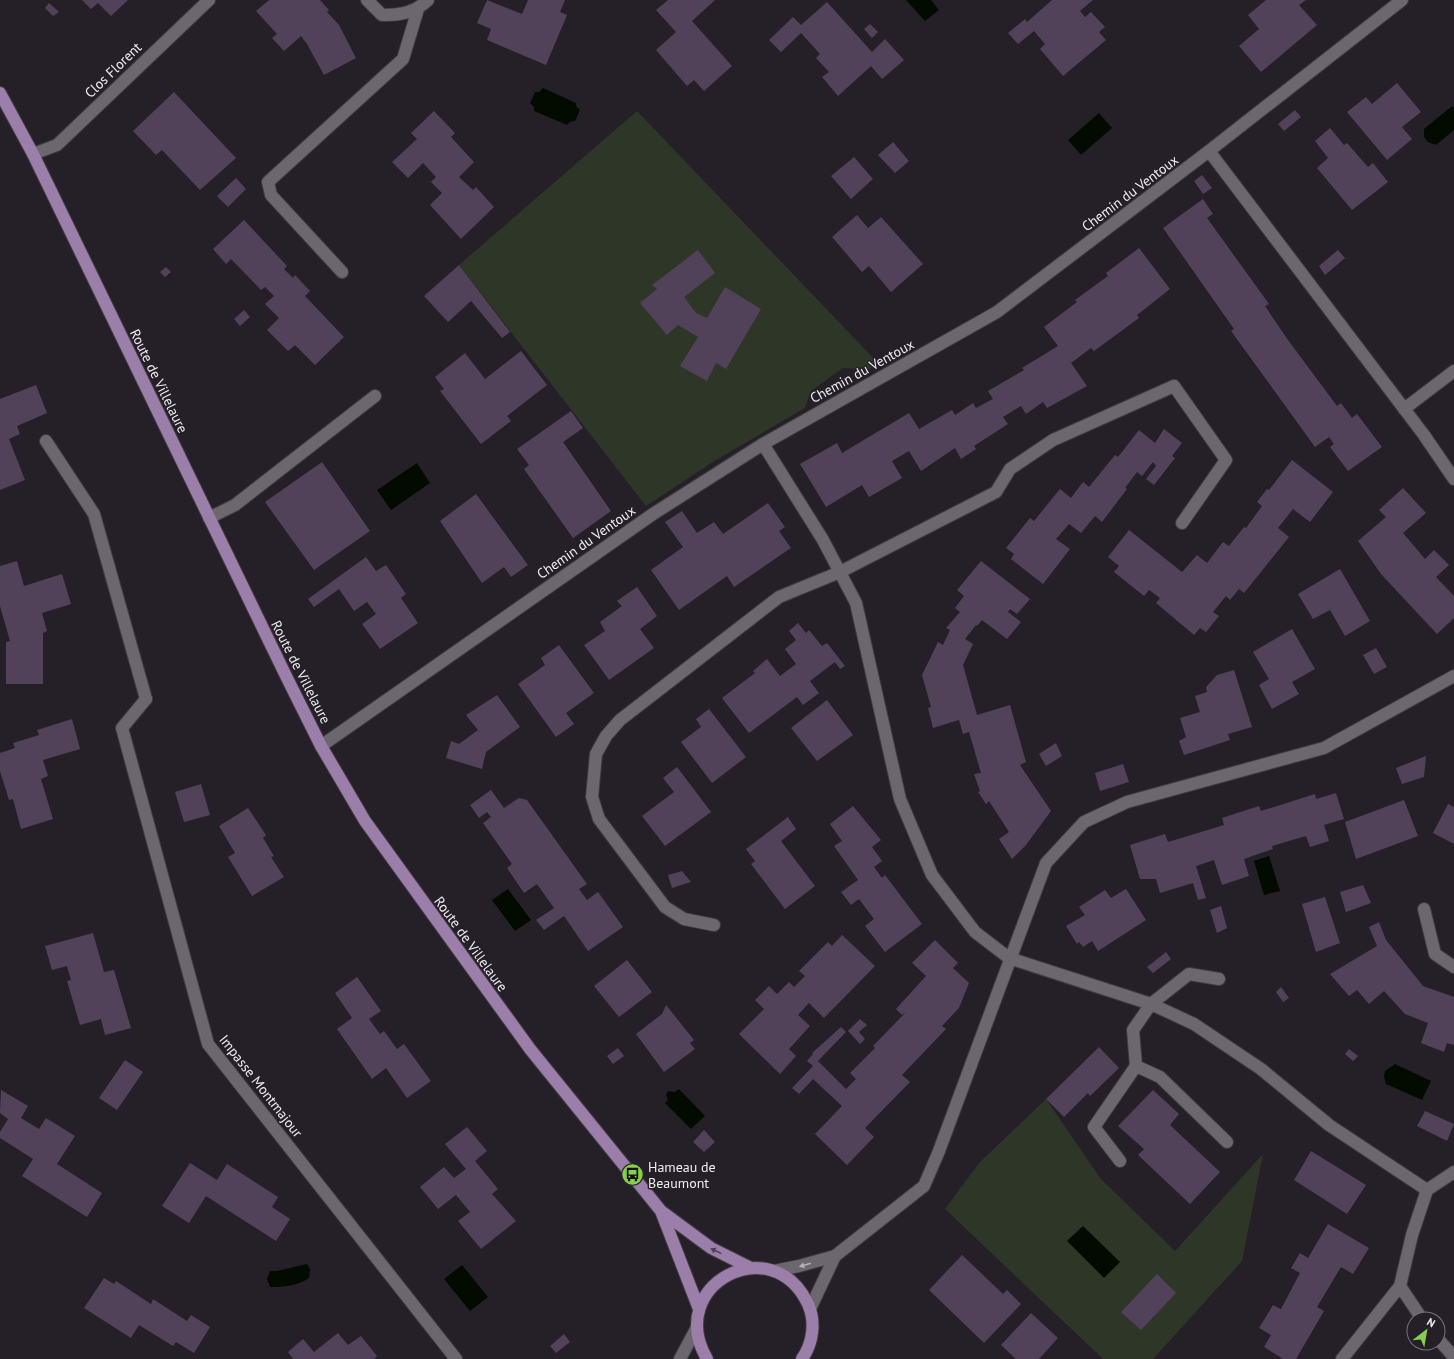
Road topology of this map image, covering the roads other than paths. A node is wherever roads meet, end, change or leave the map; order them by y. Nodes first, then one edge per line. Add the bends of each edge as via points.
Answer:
1 (209, 0) edge
2 (367, 0) edge
3 (428, 0) edge
4 (1402, 0) edge
5 (418, 9) junction
6 (0, 93) edge
7 (1209, 151) junction
8 (33, 154) junction
9 (342, 272) dead end
10 (1454, 371) edge
11 (375, 396) dead end
12 (1404, 409) junction
13 (46, 441) dead end
14 (763, 444) junction
15 (1454, 479) edge
16 (209, 518) junction
17 (1182, 523) dead end
18 (840, 572) junction
19 (1454, 676) edge
20 (321, 746) junction
21 (1424, 909) dead end
22 (714, 925) dead end
23 (1009, 958) junction
24 (1454, 967) edge
25 (1219, 979) dead end
26 (1151, 1004) junction
27 (1136, 1066) junction
28 (1227, 1142) dead end
29 (1120, 1161) dead end
30 (1454, 1172) edge
31 (1427, 1190) junction
32 (661, 1211) junction
33 (835, 1256) junction
34 (751, 1268) junction
35 (774, 1271) junction
36 (1400, 1286) junction
37 (699, 1309) junction
38 (810, 1309) junction
39 (1417, 1311) edge
40 (696, 1328) junction
41 (1446, 1348) edge
42 (808, 1356) edge
43 (1454, 1357) edge
44 (456, 1359) edge
45 (680, 1359) edge
46 (707, 1359) edge
47 (1342, 1359) edge

1 - 8 street, Clos Florent via 57,144
2 - 5 street via 382,16
3 - 5 street
4 - 7 street, Chemin du Ventoux
5 - 9 street via 403,59 268,182 271,195
6 - 8 main road, Route de Villelaure
7 - 12 street
7 - 14 street, Chemin du Ventoux via 997,312
8 - 16 main road, Route de Villelaure
10 - 12 street
11 - 16 street via 235,505
12 - 15 street
13 - 44 street, Impasse Montmajour via 94,514 146,699 122,728 208,1044
14 - 18 street
14 - 20 street, Chemin du Ventoux via 653,514
16 - 20 main road, Route de Villelaure
17 - 18 street via 1226,460 1174,386 1054,440 1010,469 996,492
18 - 22 street via 779,597 620,720 606,736 596,754 592,797 599,819 665,907 684,919
18 - 23 street via 856,603 900,799 932,875 975,932
19 - 23 street via 1324,748 1128,802 1084,822 1046,863
20 - 32 main road, Route de Villelaure via 365,821 479,980 530,1049
21 - 24 street via 1435,954
23 - 26 street
23 - 33 street via 940,1151 924,1186
25 - 26 street via 1189,974
26 - 27 street via 1133,1030
26 - 31 street via 1194,1024 1249,1061 1329,1125
27 - 28 street via 1160,1077
27 - 29 street via 1094,1127
30 - 31 street
31 - 36 street via 1412,1235
34 -> 32 main road, Route de Villelaure via 711,1248
32 - 37 main road, Route de Villelaure
33 -> 35 street
33 - 38 street
34 - 35 main road
34 - 37 main road via 734,1272 718,1280 706,1293
35 - 38 main road via 790,1279 802,1293
36 - 39 street
36 - 47 street
37 - 40 main road
38 - 42 main road via 813,1329
40 - 45 street
40 - 46 main road via 700,1347
41 - 43 street

